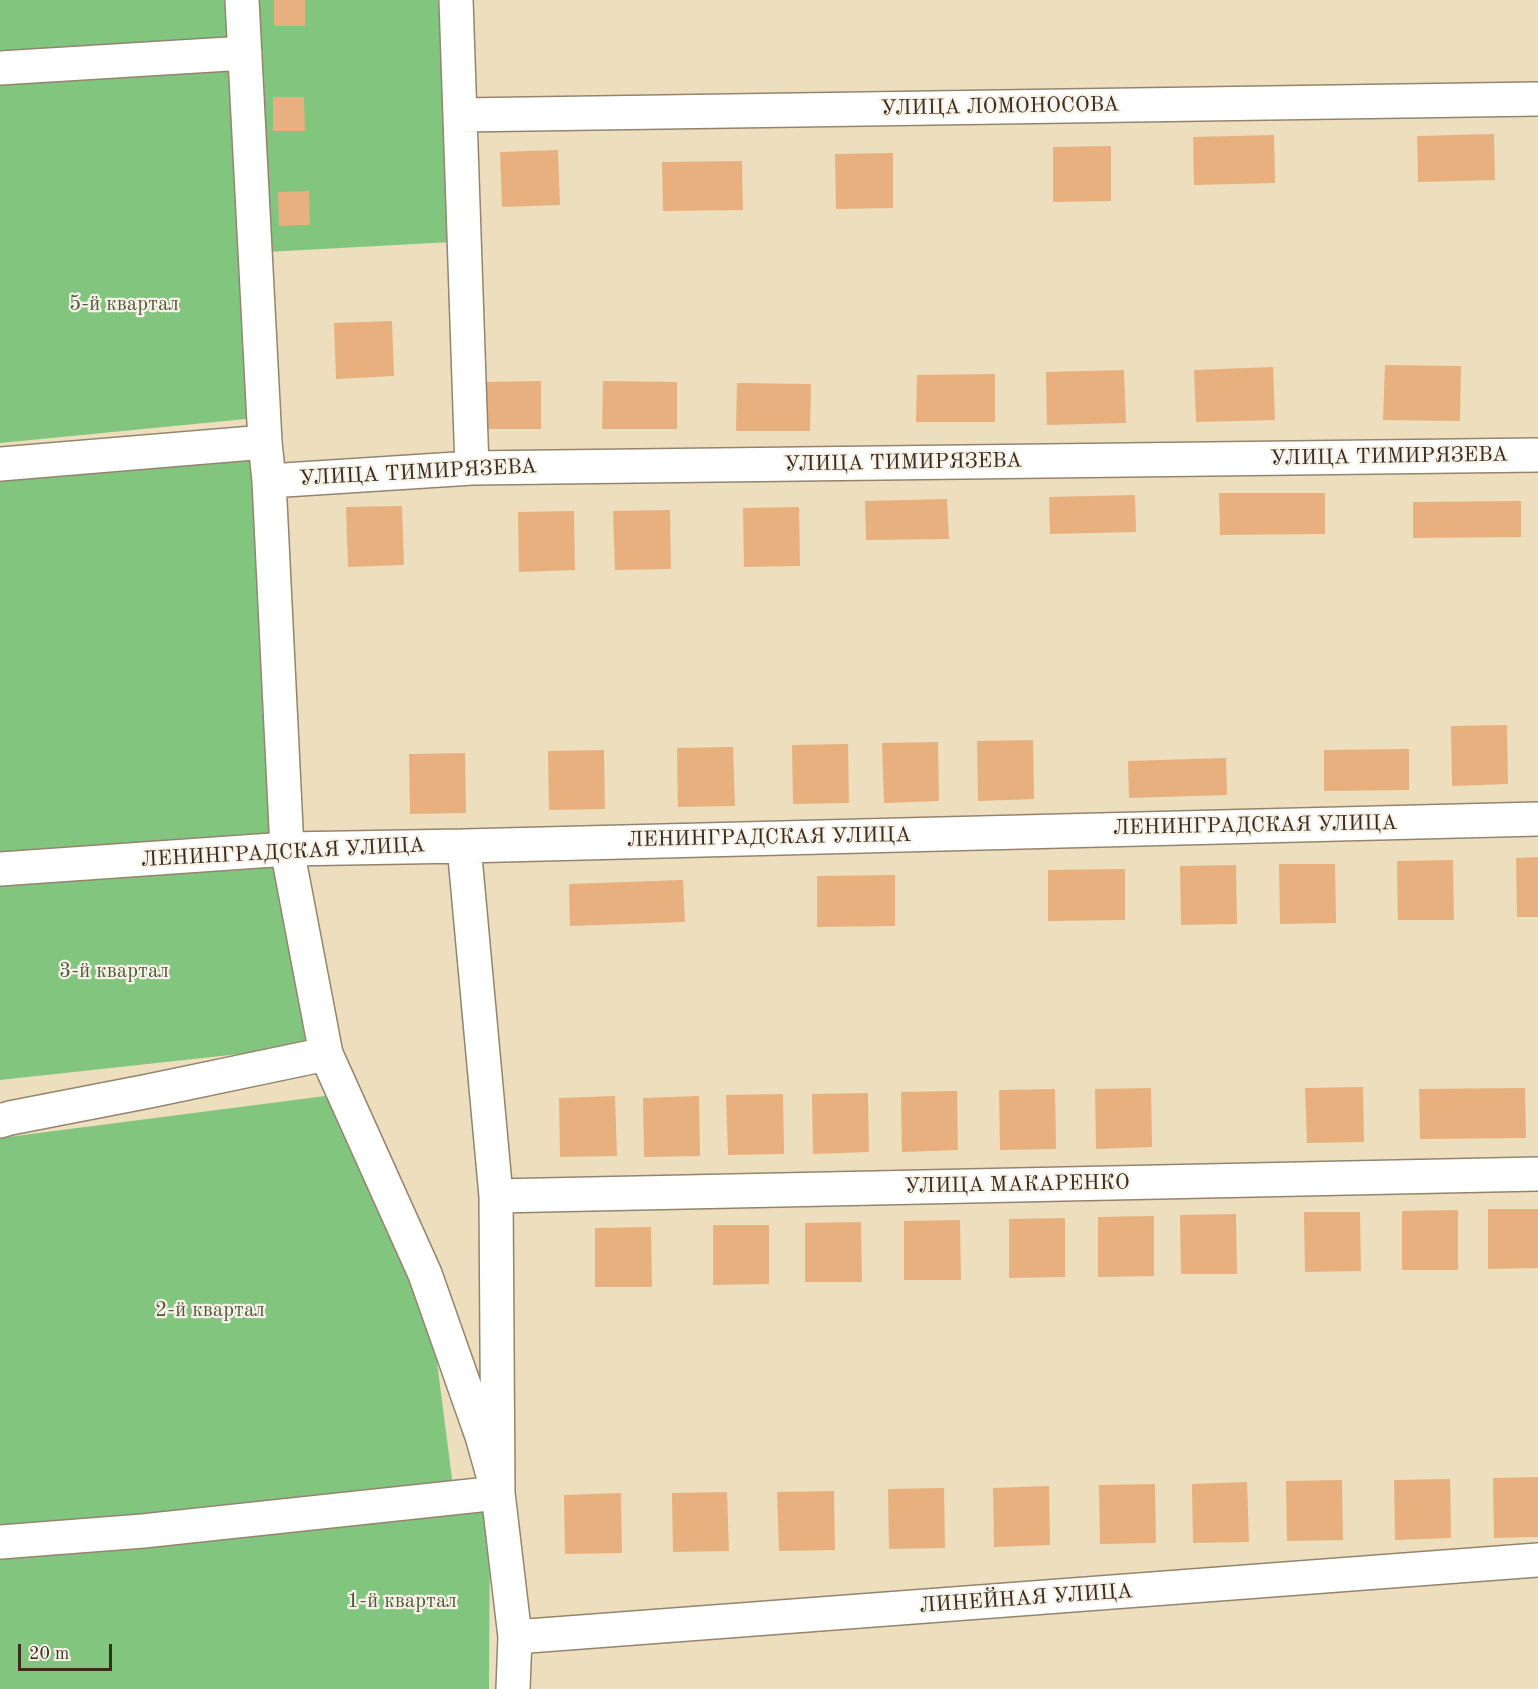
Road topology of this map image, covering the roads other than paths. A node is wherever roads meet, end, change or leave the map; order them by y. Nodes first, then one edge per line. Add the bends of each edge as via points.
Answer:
1 (242, 0) edge
2 (456, 0) edge
3 (245, 53) junction
4 (0, 68) edge
5 (1538, 99) edge
6 (461, 115) junction
7 (265, 442) junction
8 (1538, 455) edge
9 (0, 464) edge
10 (472, 468) junction
11 (269, 481) junction
12 (1538, 819) edge
13 (464, 846) junction
14 (287, 849) junction
15 (0, 869) edge
16 (326, 1054) junction
17 (0, 1121) edge
18 (1538, 1174) edge
19 (496, 1196) junction
20 (498, 1493) junction
21 (0, 1542) edge
22 (1538, 1560) edge
23 (515, 1637) junction
24 (513, 1689) edge

1 - 3 street
2 - 6 street
3 - 4 street
3 - 7 street
5 - 6 street, УЛИЦА ЛОМОНОСОВА
6 - 10 street
7 - 9 street
7 - 11 street
8 - 10 street, УЛИЦА ТИМИРЯЗЕВА
10 - 11 street, УЛИЦА ТИМИРЯЗЕВА
11 - 14 street
12 - 13 street, ЛЕНИНГРАДСКАЯ УЛИЦА
13 - 14 street, ЛЕНИНГРАДСКАЯ УЛИЦА
13 - 19 street
14 - 15 street, ЛЕНИНГРАДСКАЯ УЛИЦА
14 - 16 street
16 - 17 street
16 - 20 street via 425,1274
18 - 19 street, УЛИЦА МАКАРЕНКО
19 - 20 street
20 - 21 street via 143,1531
20 - 23 street
22 - 23 street, ЛИНЕЙНАЯ УЛИЦА
23 - 24 street

